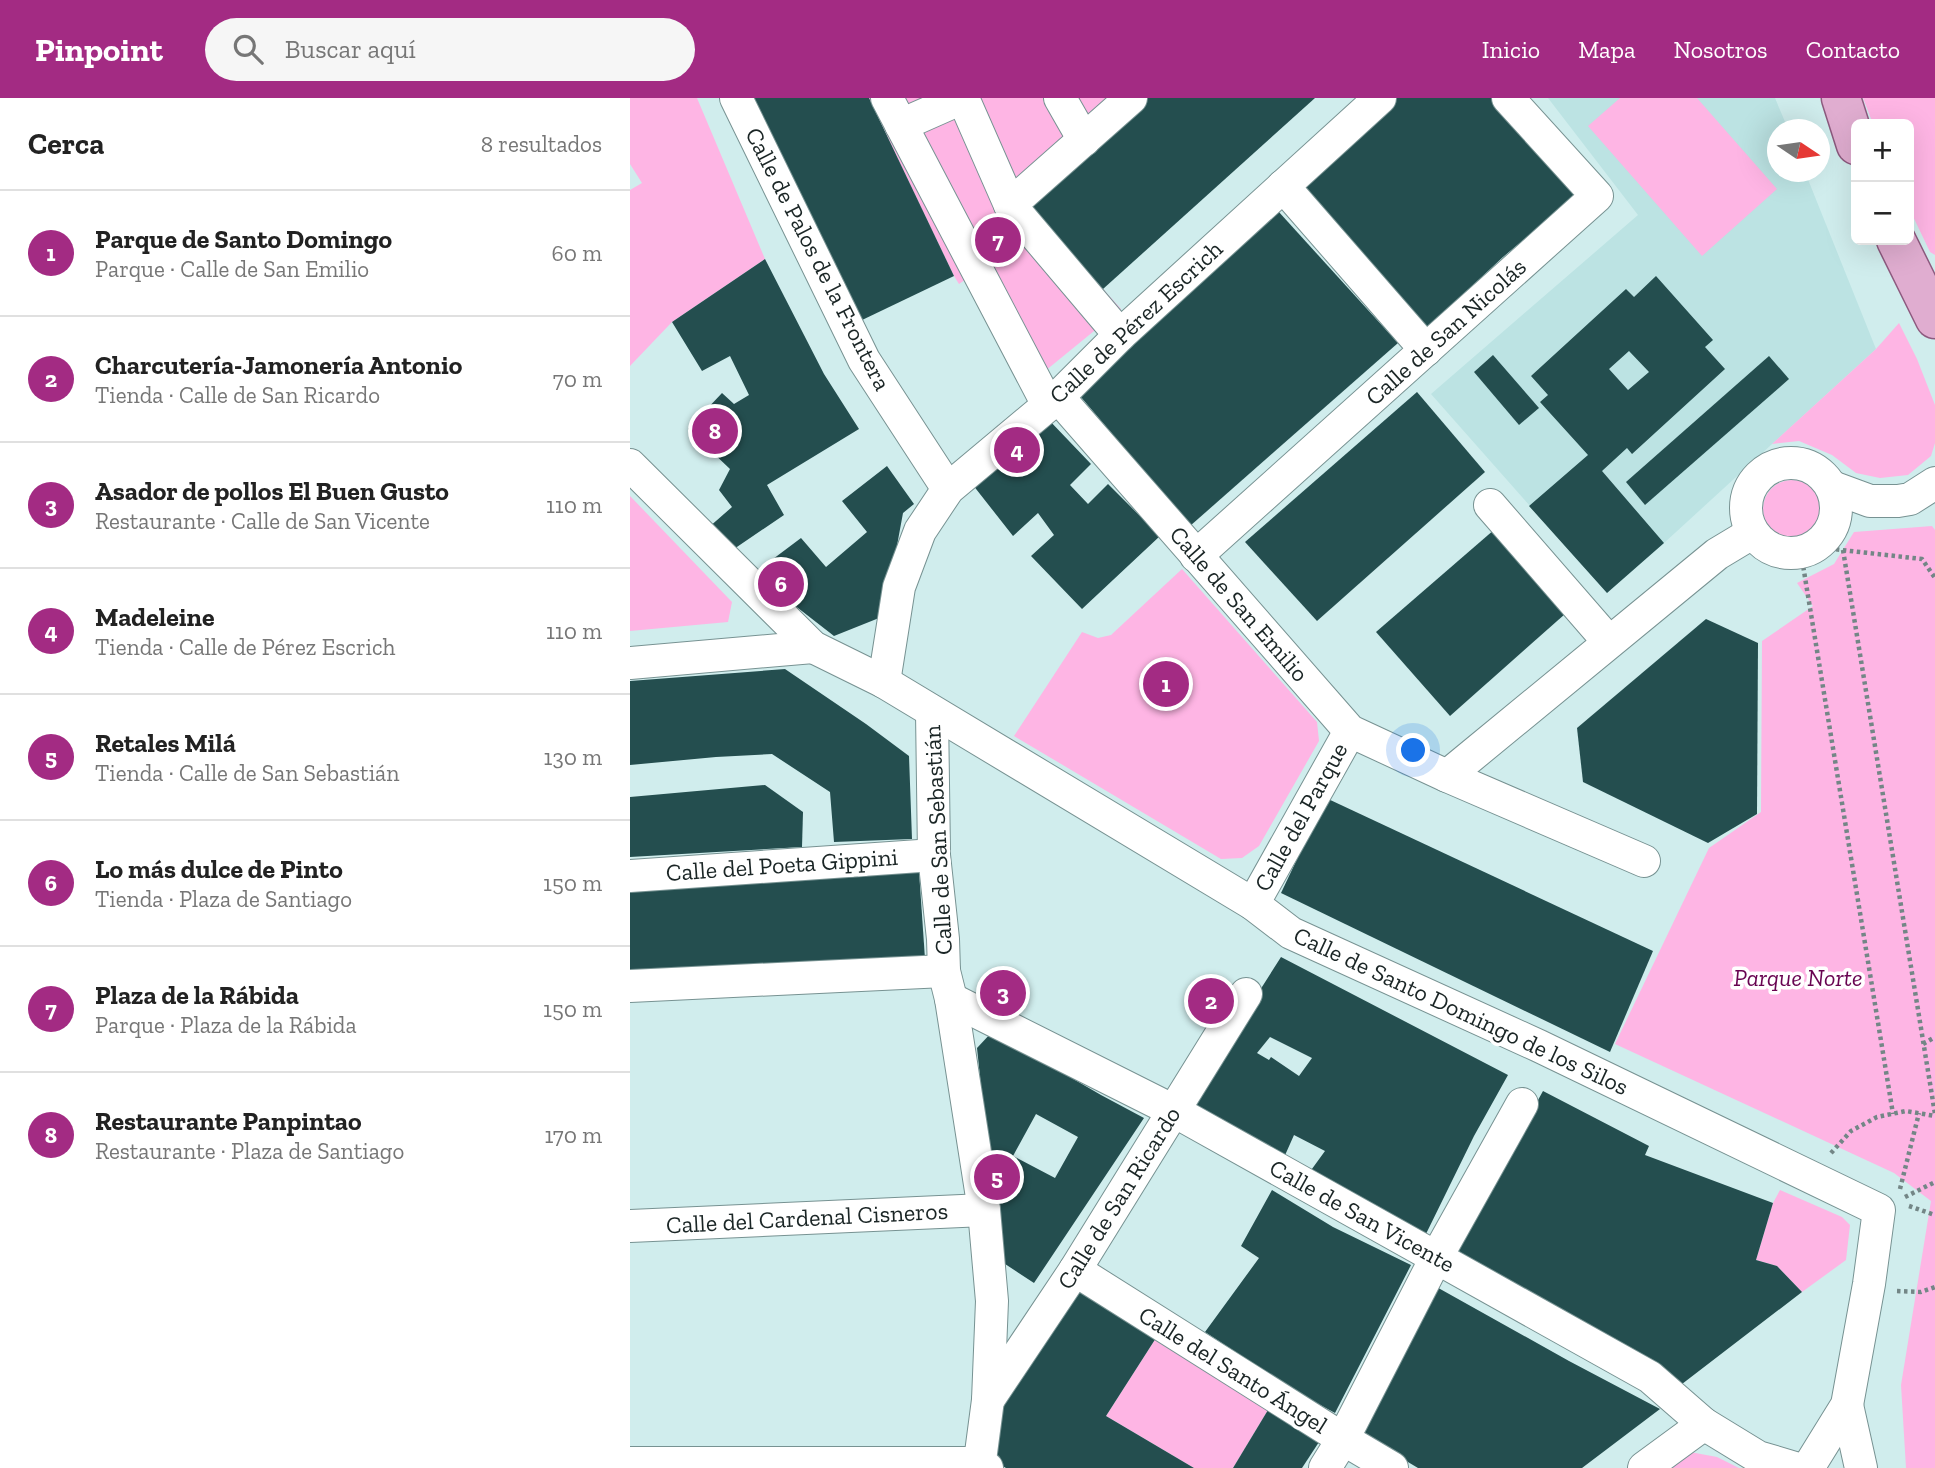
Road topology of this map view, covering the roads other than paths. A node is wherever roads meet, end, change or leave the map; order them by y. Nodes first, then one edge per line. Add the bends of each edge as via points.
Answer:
1 (736, 98) edge
2 (963, 98) edge
3 (1060, 98) edge
4 (1131, 98) edge
5 (1508, 98) edge
6 (1841, 98) edge
7 (1364, 104) edge
8 (894, 111) edge
9 (1851, 129) edge
10 (1084, 140) junction
11 (1283, 186) junction
12 (1010, 205) junction
13 (1898, 245) edge
14 (1935, 319) edge
15 (1120, 335) junction
16 (1426, 350) junction
17 (1053, 401) junction
18 (630, 465) edge
19 (1832, 487) junction
20 (947, 489) junction
21 (1927, 497) edge
22 (1870, 501) junction
23 (1490, 505) dead end
24 (1836, 518) junction
25 (1752, 533) junction
26 (1196, 555) junction
27 (1609, 642) junction
28 (813, 647) junction
29 (630, 663) edge
30 (884, 682) junction
31 (932, 712) junction
32 (1350, 731) junction
33 (1447, 776) junction
34 (934, 855) junction
35 (1644, 861) dead end
36 (630, 876) edge
37 (1253, 904) junction
38 (947, 985) junction
39 (630, 986) edge
40 (1246, 995) dead end
41 (1522, 1104) dead end
42 (1174, 1111) junction
43 (984, 1210) junction
44 (630, 1226) edge
45 (1436, 1258) junction
46 (1074, 1270) junction
47 (988, 1399) junction
48 (1846, 1405) junction
49 (1704, 1424) junction
50 (1343, 1439) junction
51 (1760, 1462) edge
52 (630, 1463) edge
53 (981, 1466) edge
54 (1325, 1468) edge
55 (1392, 1468) edge
56 (1644, 1468) edge
57 (1795, 1468) edge
58 (1809, 1468) edge
59 (1853, 1468) edge
60 (1861, 1468) edge

1 - 20 street, Calle de Palos de la Frontera via 864,360
2 - 8 street
2 - 12 street
3 - 10 street
4 - 10 street
5 - 16 street, Calle de San Nicolás via 1597,196
6 - 9 main road
7 - 11 street, Calle de Pérez Escrich
8 - 17 street, Calle de San Emilio
10 - 12 street
11 - 15 street, Calle de Pérez Escrich
11 - 16 street
12 - 15 street
13 - 14 main road
15 - 17 street, Calle de Pérez Escrich
16 - 26 street, Calle de San Nicolás
17 - 20 street, Calle de Pérez Escrich
17 - 26 street, Calle de San Emilio
18 - 28 street
19 - 22 street
19 - 24 street
19 - 25 street via 1818,471 1801,463 1784,462 1767,469 1746,497
20 - 30 street, Calle de Pérez Escrich via 920,531 899,587
21 - 22 street
22 - 24 street
23 - 27 street
24 - 25 street via 1820,550 1781,553 1766,547
25 - 27 street via 1717,554
26 - 32 street, Calle de San Emilio
27 - 33 street
28 - 29 street
28 - 30 street, Calle de Santo Domingo de los Silos
30 - 31 street, Calle de Santo Domingo de los Silos
31 - 34 street, Calle de San Sebastián
31 - 37 street, Calle de Santo Domingo de los Silos
32 - 33 street, Calle de San Emilio
32 - 37 street, Calle del Parque
33 - 35 street, Calle de San Emilio
34 - 36 street, Calle del Poeta Gippini
34 - 38 street, Calle de San Sebastián
37 - 48 street, Calle de Santo Domingo de los Silos via 1291,933 1879,1210
38 - 39 street
38 - 42 street, Calle de San Vicente
38 - 43 street, Calle de San Sebastián
40 - 42 street, Calle de San Ricardo
41 - 45 street
42 - 45 street, Calle de San Vicente
42 - 46 street, Calle de San Ricardo
43 - 44 street, Calle del Cardenal Cisneros
43 - 47 street, Calle de San Sebastián via 992,1301
45 - 49 street, Calle de San Vicente via 1650,1377
45 - 50 street
46 - 47 street, Calle de San Ricardo
46 - 50 street, Calle del Santo Ángel
47 - 53 street, Calle de San Sebastián
48 - 58 street, Calle de Santo Domingo de los Silos
48 - 60 street, Calle de Santo Domingo de los Silos
49 - 51 street, Calle de San Vicente
49 - 56 street
50 - 54 street
50 - 55 street, Calle del Santo Ángel
51 - 57 street, Calle de San Vicente
52 - 53 street
58 - 59 street via 1825,1463

